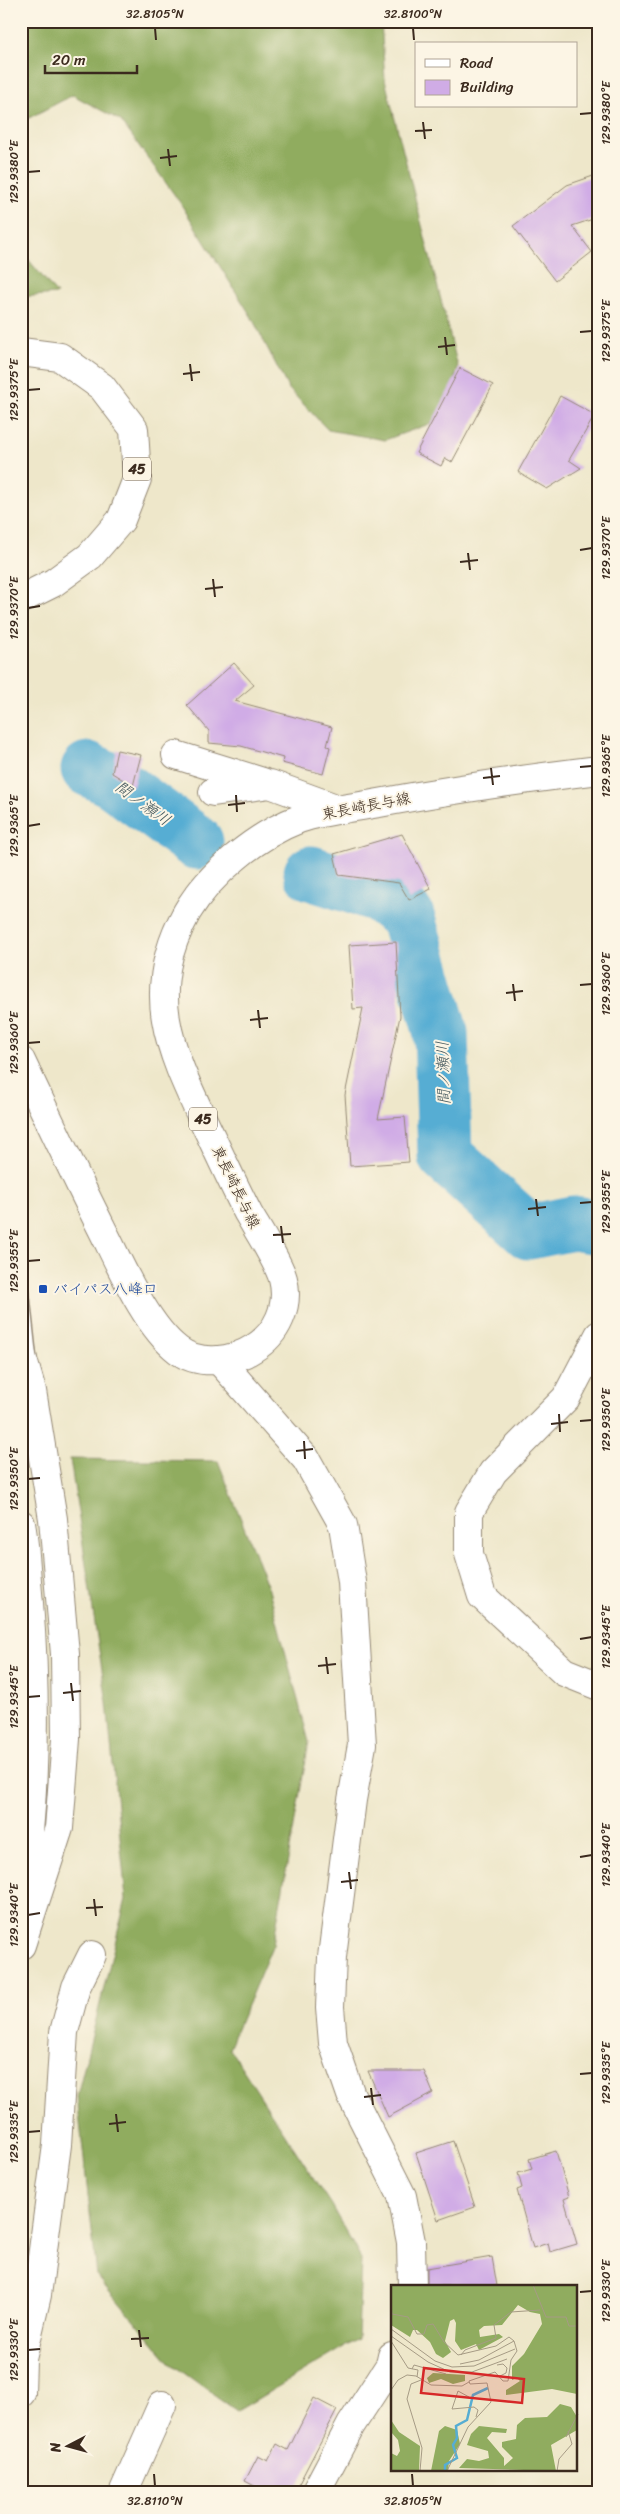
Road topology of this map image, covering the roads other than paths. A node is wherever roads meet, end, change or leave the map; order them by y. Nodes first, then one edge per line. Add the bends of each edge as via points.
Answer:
1 (21, 352) edge
2 (21, 599) edge
3 (176, 755) dead end
4 (599, 770) edge
5 (270, 784) junction
6 (213, 792) dead end
7 (342, 810) junction
8 (21, 1061) edge
9 (21, 1288) edge
10 (599, 1335) edge
11 (21, 1353) edge
12 (219, 1360) junction
13 (32, 1392) junction
14 (21, 1524) edge
15 (599, 1686) edge
16 (21, 1898) edge
17 (21, 1944) edge
18 (92, 1955) dead end
19 (412, 2285) edge
20 (22, 2358) edge
21 (391, 2360) edge
22 (21, 2393) edge
23 (162, 2405) dead end
24 (123, 2493) edge
25 (315, 2493) edge

1 - 2 main road, 45 via 60,357 102,387 134,429 137,479 121,520 90,556 54,583
3 - 5 main road
4 - 7 main road, 東長崎長与線 / 45 via 448,790
5 - 6 main road
5 - 7 main road
7 - 12 main road, 東長崎長与線 / 45 via 300,819 258,840 223,867 194,900 173,938 164,980 165,1022 176,1063 283,1279 284,1311 268,1340 248,1352
8 - 12 main road, 東長崎長与線 / 45 via 118,1261 155,1326 179,1351 199,1360
9 - 13 lane
10 - 15 main road via 566,1398 493,1472 469,1512 469,1554 482,1596 564,1672
11 - 13 main road
12 - 19 main road via 306,1459 343,1525 352,1582 362,1745 332,1957 330,2007 333,2043 351,2094 402,2196 411,2242
13 - 17 main road via 53,1519 65,1654 66,1738 59,1828
14 - 16 main road via 33,1651 34,1758 28,1853
18 - 20 main road via 76,1987 64,2032 57,2145 37,2295
20 - 22 main road
21 - 25 main road via 351,2425
23 - 24 main road

